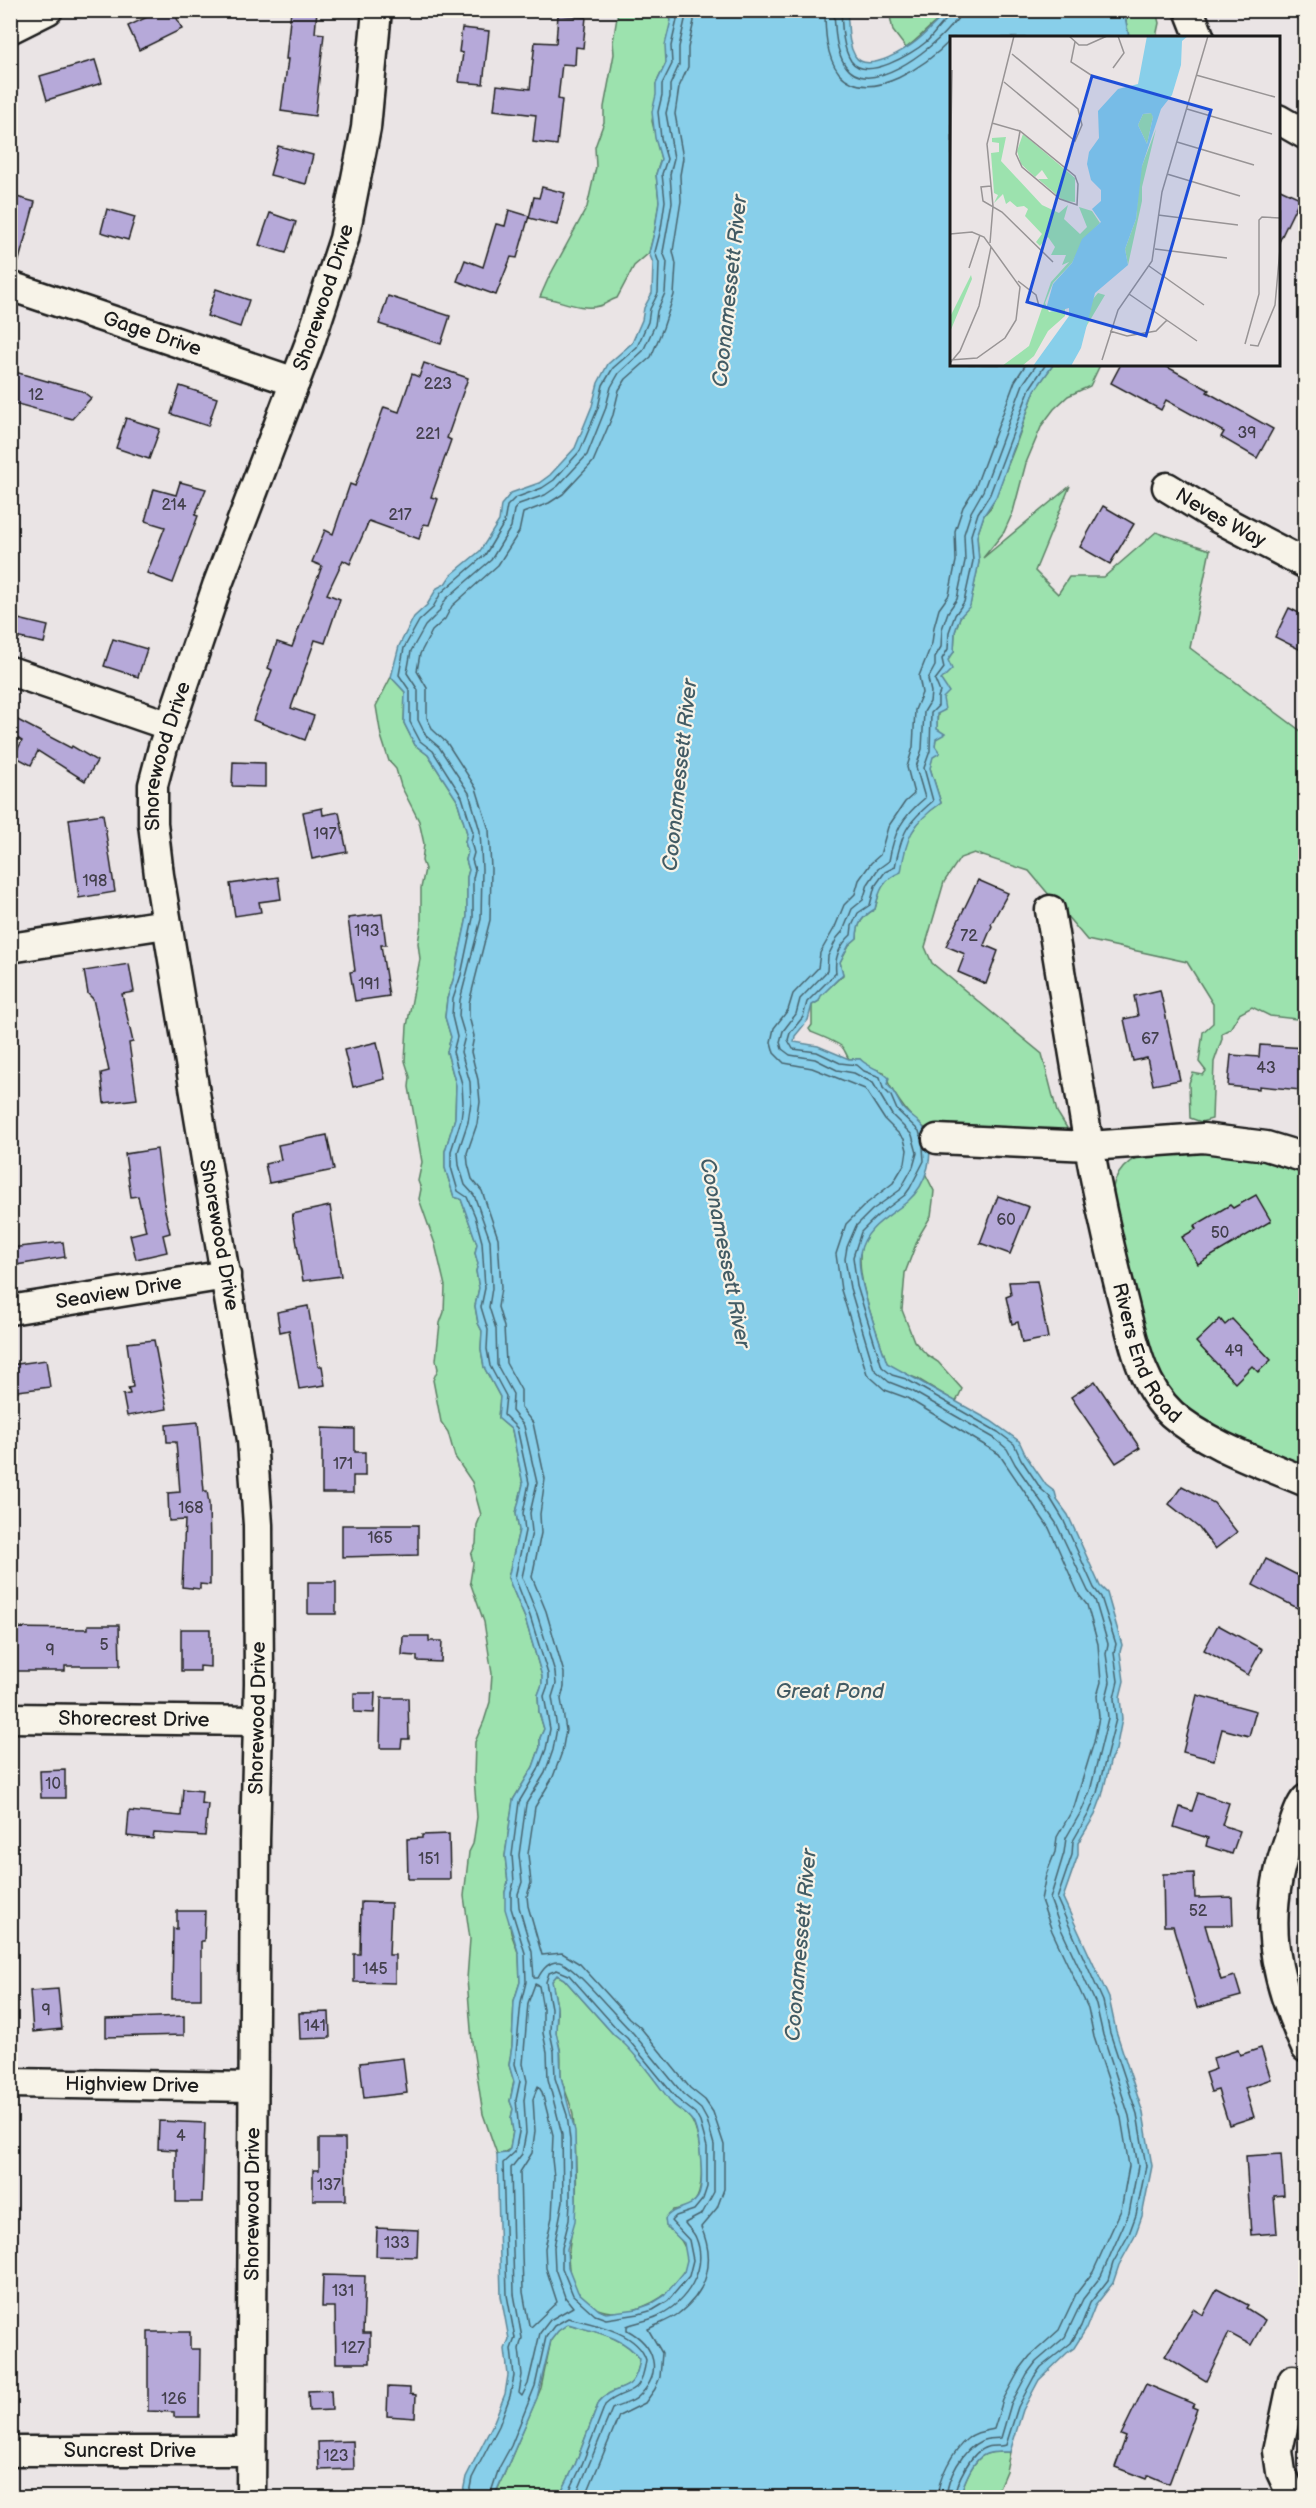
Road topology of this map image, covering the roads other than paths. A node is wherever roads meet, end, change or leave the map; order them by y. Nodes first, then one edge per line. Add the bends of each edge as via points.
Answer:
1 (48, 10) edge
2 (377, 10) edge
3 (1189, 10) edge
4 (10, 29) edge
5 (1199, 36) edge
6 (1280, 120) edge
7 (1305, 135) edge
8 (10, 286) edge
9 (295, 381) junction
10 (1167, 487) dead end
11 (1305, 564) edge
12 (10, 671) edge
13 (170, 726) junction
14 (1050, 910) dead end
15 (166, 924) junction
16 (10, 948) edge
17 (937, 1139) dead end
18 (1089, 1146) junction
19 (1305, 1158) edge
20 (226, 1275) junction
21 (10, 1310) edge
22 (1305, 1482) edge
23 (10, 1718) edge
24 (258, 1721) junction
25 (1305, 1799) edge
26 (1305, 2048) edge
27 (10, 2083) edge
28 (253, 2087) junction
29 (1293, 2380) dead end
30 (10, 2451) edge
31 (250, 2451) junction
32 (251, 2498) edge
33 (1293, 2498) edge

1 - 4 street
2 - 9 street, Shorewood Drive via 357,182 344,239
3 - 5 street
6 - 7 street
8 - 9 street, Gage Drive
9 - 13 street, Shorewood Drive via 217,586
10 - 11 street, Neves Way
12 - 13 street
13 - 15 street, Shorewood Drive via 153,784 153,823
14 - 18 street, Rivers End Road
15 - 16 street
15 - 20 street, Shorewood Drive
17 - 18 street
18 - 19 street via 1203,1138 1257,1144
18 - 22 street, Rivers End Road via 1104,1228 1137,1354 1154,1391 1170,1413 1204,1437
20 - 21 street, Seaview Drive
20 - 24 street, Shorewood Drive via 252,1440 257,1514
23 - 24 street, Shorecrest Drive
24 - 28 street, Shorewood Drive
25 - 26 street via 1283,1855 1273,1898 1280,1983
27 - 28 street, Highview Drive
28 - 31 street, Shorewood Drive
29 - 33 street via 1278,2451 1281,2472
30 - 31 street, Suncrest Drive
31 - 32 street, Shorewood Drive

